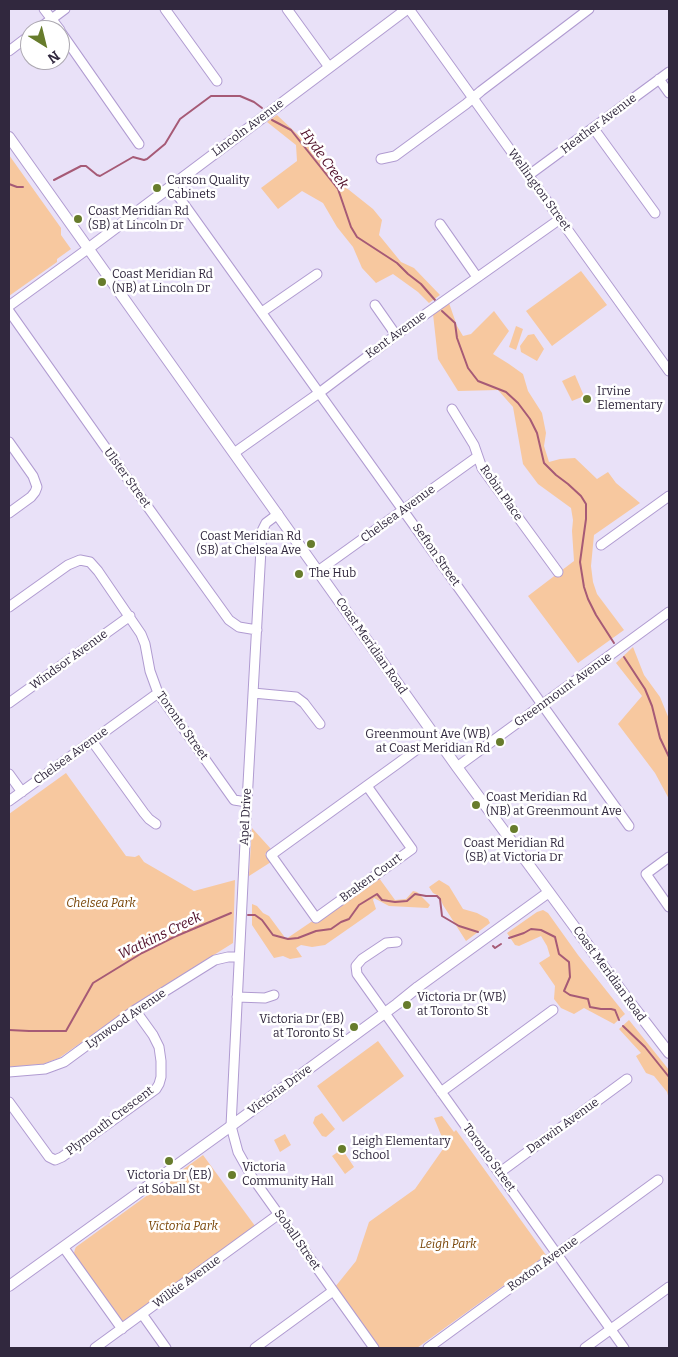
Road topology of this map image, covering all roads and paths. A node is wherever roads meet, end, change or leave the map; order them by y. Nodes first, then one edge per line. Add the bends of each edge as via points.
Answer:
1 (44, 9) edge
2 (65, 9) edge
3 (165, 9) edge
4 (288, 9) edge
5 (408, 9) edge
6 (589, 9) edge
7 (51, 19) joint
8 (20, 43) edge
9 (70, 44) edge
10 (9, 51) edge
11 (329, 67) junction
12 (669, 72) edge
13 (659, 79) junction
14 (217, 81) dead end
15 (669, 93) edge
16 (473, 98) junction
17 (594, 129) junction
18 (9, 137) edge
19 (139, 144) dead end
20 (382, 159) dead end
21 (529, 175) junction
22 (171, 186) junction
23 (655, 213) dead end
24 (560, 218) junction
25 (440, 224) dead end
26 (89, 248) junction
27 (317, 274) dead end
28 (476, 277) junction
29 (375, 305) dead end
30 (9, 306) edge
31 (9, 310) edge
32 (262, 312) junction
33 (396, 335) junction
34 (669, 371) edge
35 (319, 393) junction
36 (452, 410) dead end
37 (9, 442) edge
38 (234, 453) junction
39 (477, 457) junction
40 (669, 496) edge
41 (404, 510) junction
42 (9, 513) edge
43 (278, 514) junction
44 (601, 545) dead end
45 (318, 571) junction
46 (558, 572) dead end
47 (9, 608) edge
48 (669, 612) edge
49 (130, 616) junction
50 (257, 630) junction
51 (158, 693) junction
52 (253, 693) junction
53 (9, 703) edge
54 (542, 704) junction
55 (320, 724) dead end
56 (435, 736) junction
57 (92, 741) junction
58 (457, 767) junction
59 (9, 774) edge
60 (367, 786) junction
61 (22, 792) junction
62 (9, 801) edge
63 (247, 802) junction
64 (156, 824) dead end
65 (629, 826) dead end
66 (669, 857) edge
67 (549, 892) junction
68 (669, 907) edge
69 (397, 942) dead end
70 (239, 957) junction
71 (274, 995) dead end
72 (237, 997) junction
73 (135, 1010) junction
74 (552, 1010) dead end
75 (385, 1013) junction
76 (669, 1052) edge
77 (9, 1072) edge
78 (627, 1079) dead end
79 (441, 1092) junction
80 (9, 1102) edge
81 (231, 1126) junction
82 (499, 1173) junction
83 (658, 1180) dead end
84 (279, 1214) junction
85 (64, 1248) junction
86 (557, 1253) junction
87 (9, 1286) edge
88 (669, 1287) edge
89 (333, 1291) junction
90 (142, 1314) junction
91 (122, 1329) junction
92 (611, 1329) junction
93 (95, 1348) edge
94 (166, 1348) edge
95 (255, 1348) edge
96 (374, 1348) edge
97 (428, 1348) edge
98 (585, 1348) edge
99 (624, 1348) edge

1 - 7 street
2 - 7 street
3 - 14 street
4 - 11 street
5 - 11 main road, Lincoln Avenue
5 - 16 street, Wellington Street
6 - 16 street
8 - 10 street
9 - 19 street
11 - 22 main road, Lincoln Avenue
12 - 13 street, Heather Avenue
13 - 15 street
13 - 17 street, Heather Avenue
16 - 20 street via 395,156
16 - 21 street, Wellington Street
17 - 21 street, Heather Avenue
17 - 23 street
18 - 26 main road, Coast Meridian Road
21 - 24 street, Wellington Street
22 - 26 main road, Lincoln Avenue
22 - 32 street, Sefton Street
24 - 28 street, Kent Avenue
24 - 34 street, Wellington Street
25 - 28 street
26 - 30 street
26 - 38 main road, Coast Meridian Road
27 - 32 street
28 - 33 street, Kent Avenue
29 - 33 street
31 - 50 street, Ulster Street via 229,620 240,627
32 - 35 street, Sefton Street
33 - 35 street, Kent Avenue
35 - 38 street, Kent Avenue
35 - 41 street, Sefton Street
36 - 39 street, Robin Place via 477,450
37 - 42 street via 35,479 37,488 31,497
38 - 43 main road, Coast Meridian Road
39 - 41 street, Chelsea Avenue
39 - 46 street, Robin Place via 485,473
40 - 44 street
41 - 45 street, Chelsea Avenue
41 - 54 street, Sefton Street
43 - 45 main road, Coast Meridian Road
43 - 50 street, Apel Drive via 266,523 262,531
45 - 56 main road, Coast Meridian Road
47 - 49 street, Toronto Street via 68,565 86,561 94,566
48 - 54 street, Greenmount Avenue
49 - 51 street, Toronto Street via 143,639
49 - 53 street, Windsor Avenue
50 - 52 street, Apel Drive
51 - 57 street, Chelsea Avenue
51 - 63 street, Toronto Street via 234,800
52 - 55 street via 296,697 304,702
52 - 63 street, Apel Drive
54 - 58 street, Greenmount Avenue
54 - 65 street, Sefton Street
56 - 58 main road, Coast Meridian Road
56 - 60 street
57 - 61 street, Chelsea Avenue
57 - 64 street
58 - 67 main road, Coast Meridian Road
59 - 61 street
60 - 60 street, Braken Court via 412,849 316,918 271,856
61 - 62 street, Chelsea Avenue
63 - 70 street, Apel Drive
66 - 68 street via 646,874
67 - 75 main road, Victoria Drive
67 - 76 main road, Coast Meridian Road
69 - 75 street, Toronto Street via 383,944 356,966 358,975
70 - 72 street, Apel Drive
70 - 73 street, Lynwood Avenue via 215,960
71 - 72 street via 265,998
72 - 81 street, Apel Drive
73 - 77 street, Lynwood Avenue via 64,1062 45,1069
73 - 80 street, Plymouth Crescent via 159,1047 161,1077 156,1089 55,1160 49,1157
74 - 79 street
75 - 79 street, Toronto Street
75 - 81 main road, Victoria Drive
78 - 82 street, Darwin Avenue
79 - 82 street, Toronto Street
81 - 84 street, Soball Street via 243,1162
81 - 85 main road, Victoria Drive
82 - 86 street, Toronto Street
83 - 86 street, Roxton Avenue
84 - 89 street, Soball Street
84 - 90 street, Wilkie Avenue
85 - 87 main road, Victoria Drive
85 - 91 street
86 - 92 street, Toronto Street
86 - 97 street, Roxton Avenue
88 - 92 street
89 - 95 street
89 - 96 street, Soball Street
90 - 91 street, Wilkie Avenue
90 - 94 street
91 - 93 street, Wilkie Avenue
92 - 98 street
92 - 99 street, Toronto Street

